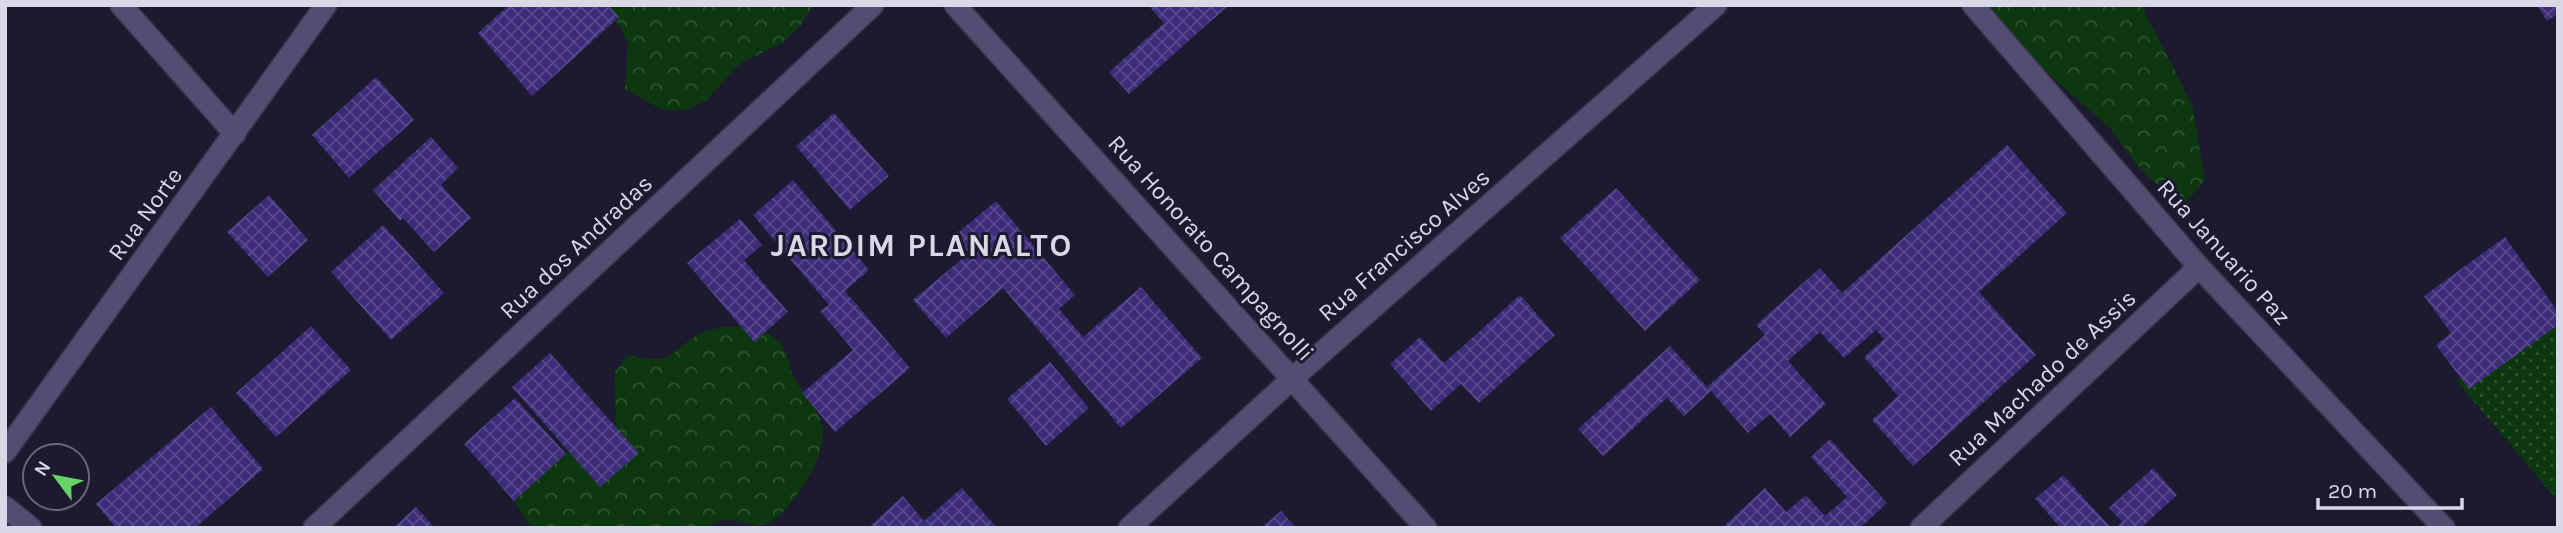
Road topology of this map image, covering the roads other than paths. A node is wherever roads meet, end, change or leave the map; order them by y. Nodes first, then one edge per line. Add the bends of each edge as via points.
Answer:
1 (121, 5) edge
2 (326, 5) edge
3 (873, 5) edge
4 (956, 5) edge
5 (1716, 5) edge
6 (1973, 5) edge
7 (235, 134) junction
8 (2199, 267) junction
9 (1293, 378) junction
10 (5, 452) edge
11 (5, 507) edge
12 (32, 528) edge
13 (314, 528) edge
14 (1129, 528) edge
15 (1426, 528) edge
16 (1921, 528) edge
17 (2444, 528) edge

1 - 7 street
2 - 7 street, Rua Norte
3 - 13 street, Rua dos Andradas
4 - 9 street, Rua Honorato Campagnolli
5 - 9 street, Rua Francisco Alves
6 - 8 street, Rua Januario Paz
7 - 10 street, Rua Norte
8 - 16 street, Rua Machado de Assis
8 - 17 street, Rua Januario Paz
9 - 14 street, Rua Francisco Alves
9 - 15 street, Rua Honorato Campagnolli
11 - 12 street

